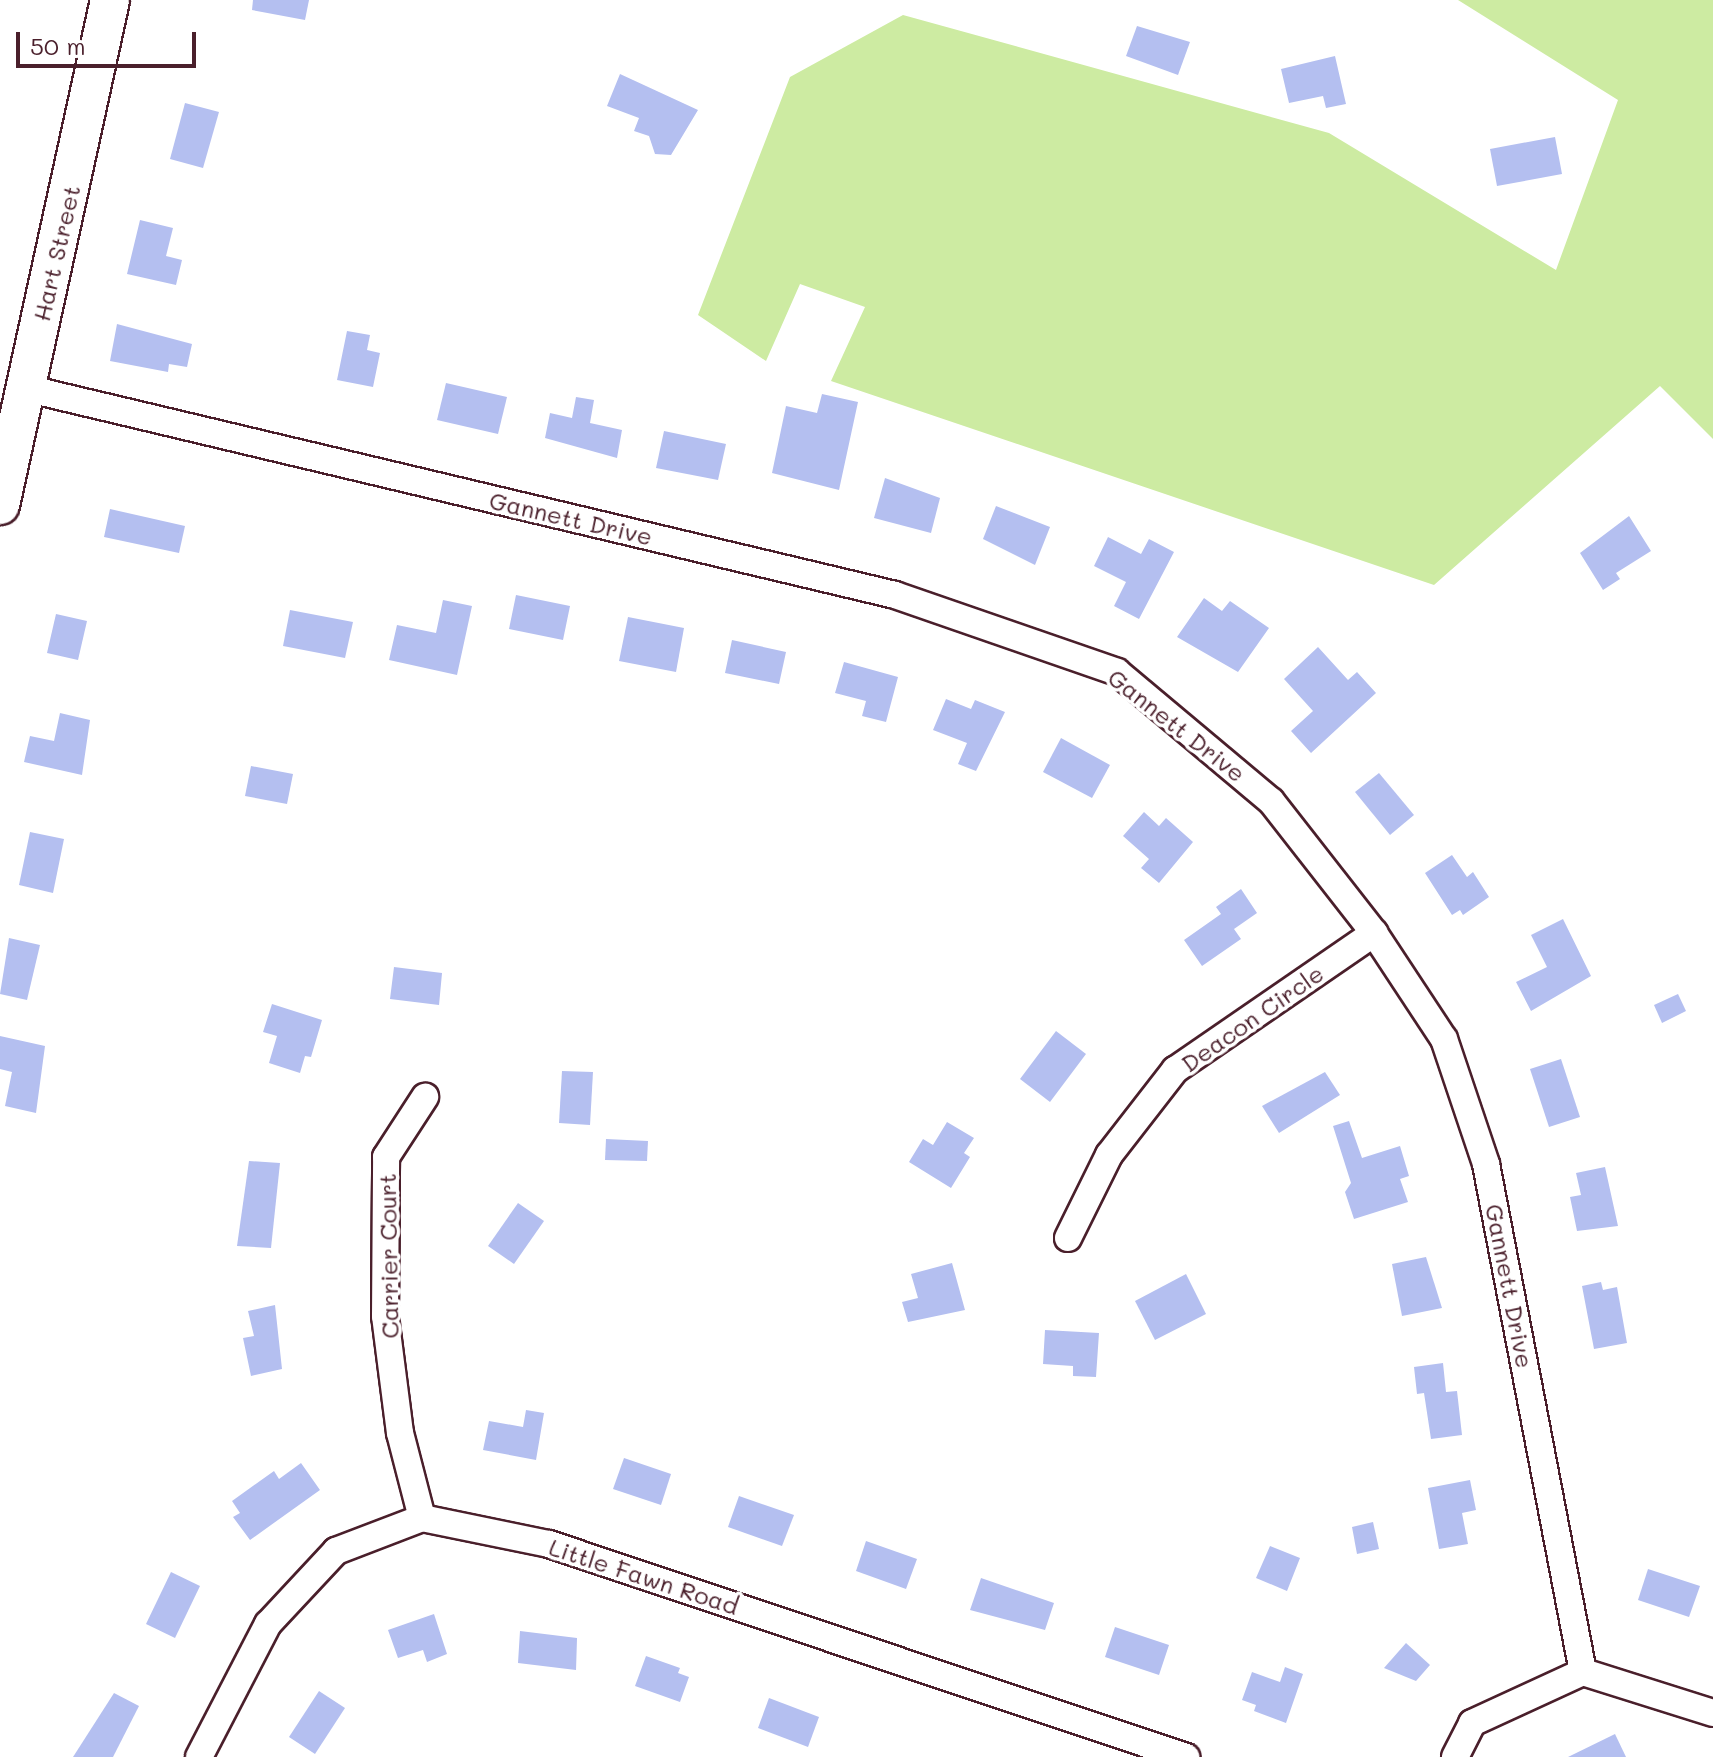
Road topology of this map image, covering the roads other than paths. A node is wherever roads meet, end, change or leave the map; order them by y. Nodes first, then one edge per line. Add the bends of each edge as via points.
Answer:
1 (110, 0) edge
2 (25, 388) junction
3 (0, 505) edge
4 (1374, 933) junction
5 (425, 1097) dead end
6 (1068, 1238) dead end
7 (422, 1518) junction
8 (1583, 1672) junction
9 (1713, 1713) edge
10 (199, 1757) edge
11 (1186, 1757) edge
12 (1455, 1757) edge

1 - 2 street, Hart Street
2 - 3 street, Hart Street
2 - 4 street, Gannett Drive via 895,595 1117,672 1271,801
4 - 6 street, Deacon Circle via 1175,1070 1109,1155
4 - 8 street, Gannett Drive via 1444,1039 1486,1164
5 - 7 street, Carrier Court via 386,1157 385,1300 400,1433
7 - 10 street via 336,1551 268,1624
7 - 11 street, Little Fawn Road via 549,1544
8 - 9 street
8 - 12 street via 1472,1723

